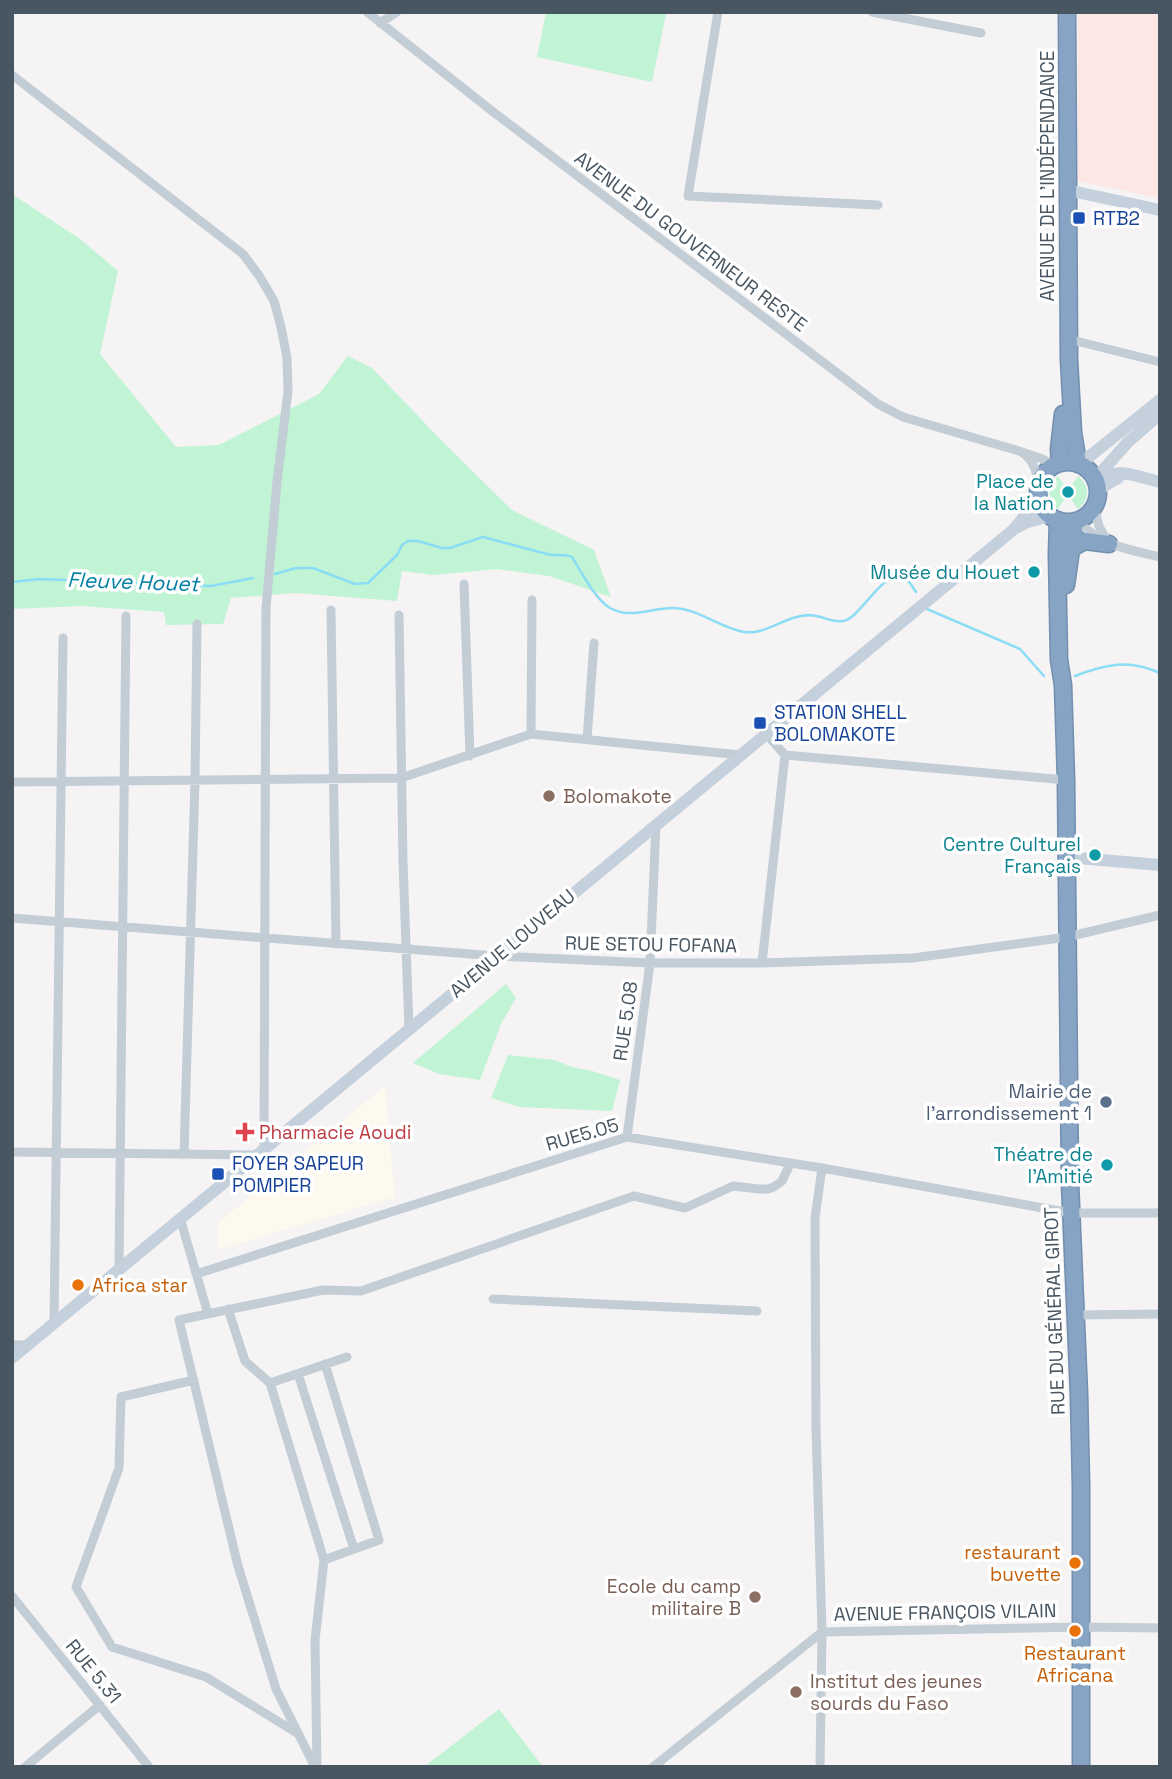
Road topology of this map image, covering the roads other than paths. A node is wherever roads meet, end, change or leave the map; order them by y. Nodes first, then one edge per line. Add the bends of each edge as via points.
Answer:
1 (367, 12) edge
2 (397, 12) edge
3 (718, 12) edge
4 (872, 12) edge
5 (1067, 12) edge
6 (380, 23) junction
7 (981, 33) dead end
8 (12, 75) edge
9 (1067, 190) junction
10 (878, 205) dead end
11 (1160, 210) edge
12 (1068, 339) junction
13 (1160, 362) edge
14 (1160, 400) edge
15 (1160, 414) edge
16 (1019, 451) junction
17 (1079, 461) junction
18 (1057, 464) junction
19 (1130, 475) junction
20 (1160, 482) edge
21 (1098, 486) junction
22 (1039, 493) junction
23 (1054, 518) junction
24 (1076, 521) junction
25 (1013, 530) junction
26 (1110, 544) junction
27 (1072, 548) junction
28 (1160, 557) edge
29 (464, 584) dead end
30 (532, 600) dead end
31 (331, 610) dead end
32 (399, 615) dead end
33 (126, 617) dead end
34 (197, 624) dead end
35 (63, 638) dead end
36 (594, 643) dead end
37 (1063, 685) junction
38 (531, 734) junction
39 (766, 734) junction
40 (587, 739) junction
41 (470, 755) junction
42 (741, 755) junction
43 (785, 755) junction
44 (401, 778) junction
45 (266, 779) junction
46 (334, 779) junction
47 (1066, 779) junction
48 (61, 780) junction
49 (195, 780) junction
50 (125, 781) junction
51 (12, 782) edge
52 (656, 824) junction
53 (1066, 857) junction
54 (1160, 865) edge
55 (1160, 915) edge
56 (12, 918) edge
57 (59, 922) junction
58 (123, 927) junction
59 (191, 932) junction
60 (1067, 937) junction
61 (265, 938) junction
62 (336, 943) junction
63 (407, 948) junction
64 (496, 956) junction
65 (650, 963) junction
66 (762, 963) junction
67 (409, 1029) junction
68 (627, 1137) junction
69 (12, 1152) edge
70 (260, 1152) junction
71 (56, 1153) junction
72 (121, 1153) junction
73 (184, 1155) junction
74 (790, 1164) junction
75 (822, 1168) junction
76 (1071, 1213) junction
77 (1160, 1213) edge
78 (180, 1218) junction
79 (119, 1269) junction
80 (197, 1273) junction
81 (493, 1299) dead end
82 (228, 1310) junction
83 (757, 1311) dead end
84 (208, 1314) junction
85 (1160, 1314) edge
86 (1076, 1315) junction
87 (54, 1323) junction
88 (12, 1345) edge
89 (28, 1345) junction
90 (347, 1357) dead end
91 (12, 1358) edge
92 (325, 1364) junction
93 (298, 1374) junction
94 (194, 1380) junction
95 (271, 1383) junction
96 (354, 1549) junction
97 (324, 1560) junction
98 (12, 1597) edge
99 (1081, 1627) junction
100 (1160, 1628) edge
101 (822, 1632) junction
102 (100, 1705) junction
103 (299, 1734) junction
104 (25, 1767) edge
105 (149, 1767) edge
106 (316, 1767) edge
107 (653, 1767) edge
108 (820, 1767) edge
109 (1081, 1767) edge

1 - 6 street, AVENUE DU GOUVERNEUR RESTE
2 - 6 street
3 - 10 street via 688,196
4 - 7 street
5 - 9 highway, AVENUE DE L'INDÉPENDANCE
6 - 16 street, AVENUE DU GOUVERNEUR RESTE via 873,400 903,418
8 - 45 street via 243,254 274,301 287,358 288,391 266,608
9 - 11 main road
9 - 12 highway, AVENUE DE L'INDÉPENDANCE
12 - 13 street
12 - 17 highway, AVENUE DE L'INDÉPENDANCE
12 - 18 highway, AVENUE DE L'INDÉPENDANCE
14 - 17 main road via 1103,448
15 - 21 main road via 1120,450
16 - 18 street, AVENUE DU GOUVERNEUR RESTE
16 - 22 street via 1032,462
17 - 18 highway
17 - 21 highway
18 - 22 highway via 1043,477
19 - 20 main road
19 - 21 main road
19 - 21 main road via 1114,472
21 - 24 highway via 1087,515
21 - 26 street via 1101,532
22 - 23 highway via 1043,508
22 - 25 main road, AVENUE LOUVEAU
23 - 24 highway
23 - 25 main road, AVENUE LOUVEAU
23 - 37 highway
24 - 26 street
24 - 27 highway
25 - 39 main road, AVENUE LOUVEAU
26 - 27 highway via 1085,541
26 - 28 street
27 - 37 highway via 1066,580
29 - 41 street
30 - 38 street
31 - 46 street
32 - 44 street
33 - 50 street
34 - 49 street
35 - 48 street
36 - 40 street
37 - 47 highway, RUE DU GÉNÉRAL GIROT
38 - 40 street
38 - 41 street
39 - 42 main road, AVENUE LOUVEAU
39 - 43 street
40 - 42 street
41 - 44 street
42 - 52 main road, AVENUE LOUVEAU
43 - 47 street
43 - 66 street
44 - 46 street
44 - 63 street
45 - 46 street
45 - 49 street
45 - 61 street
46 - 62 street
47 - 53 highway, RUE DU GÉNÉRAL GIROT
48 - 50 street
48 - 51 street
48 - 57 street
49 - 50 street
49 - 59 street
50 - 58 street
52 - 64 main road, AVENUE LOUVEAU
52 - 65 street, RUE 5.08
53 - 54 main road
53 - 60 highway, RUE DU GÉNÉRAL GIROT
55 - 60 street, RUE SETOU FOFANA
56 - 57 street, RUE SETOU FOFANA
57 - 58 street, RUE SETOU FOFANA
57 - 71 street
58 - 59 street, RUE SETOU FOFANA
58 - 72 street
59 - 61 street, RUE SETOU FOFANA
59 - 73 street
60 - 66 street, RUE SETOU FOFANA via 913,958
60 - 76 highway, RUE DU GÉNÉRAL GIROT
61 - 62 street, RUE SETOU FOFANA
61 - 70 street
62 - 63 street, RUE SETOU FOFANA
63 - 64 street, RUE SETOU FOFANA
63 - 67 street
64 - 65 street, RUE SETOU FOFANA
64 - 67 main road, AVENUE LOUVEAU
65 - 66 street, RUE SETOU FOFANA
65 - 68 street, RUE 5.08
67 - 70 main road, AVENUE LOUVEAU
68 - 74 street, RUE5.05
68 - 80 street, RUE5.05
69 - 71 street
70 - 73 street
70 - 78 main road, AVENUE LOUVEAU
71 - 72 street
71 - 87 street
72 - 73 street
72 - 79 street
74 - 75 street, RUE5.05
74 - 82 street via 782,1181 768,1189 733,1186 685,1208 634,1196 361,1291 323,1290
75 - 76 street, RUE5.05
75 - 101 street via 815,1217
76 - 77 street, RUE5.05
76 - 86 highway, RUE DU GÉNÉRAL GIROT
78 - 79 main road, AVENUE LOUVEAU
78 - 80 street
79 - 87 main road, AVENUE LOUVEAU
80 - 84 street
81 - 83 street
82 - 84 street
82 - 95 street via 244,1361
84 - 94 street via 179,1320
85 - 86 street
86 - 99 highway, RUE DU GÉNÉRAL GIROT
87 - 89 main road, AVENUE LOUVEAU
88 - 89 street
89 - 91 main road, AVENUE LOUVEAU
90 - 92 street
92 - 93 street
92 - 96 street via 379,1539
93 - 95 street
93 - 96 street
94 - 103 street via 238,1566 276,1689
94 - 103 street via 121,1397 119,1468 76,1587 112,1647 206,1676
95 - 97 street
96 - 97 street
97 - 106 street via 315,1640
98 - 102 street, RUE 5.31
99 - 100 street, AVENUE FRANÇOIS VILAIN
99 - 101 street, AVENUE FRANÇOIS VILAIN
99 - 109 highway, RUE DU GÉNÉRAL GIROT
101 - 107 street, AVENUE FRANÇOIS VILAIN
101 - 108 street
102 - 104 street
102 - 105 street, RUE 5.31
103 - 106 street

